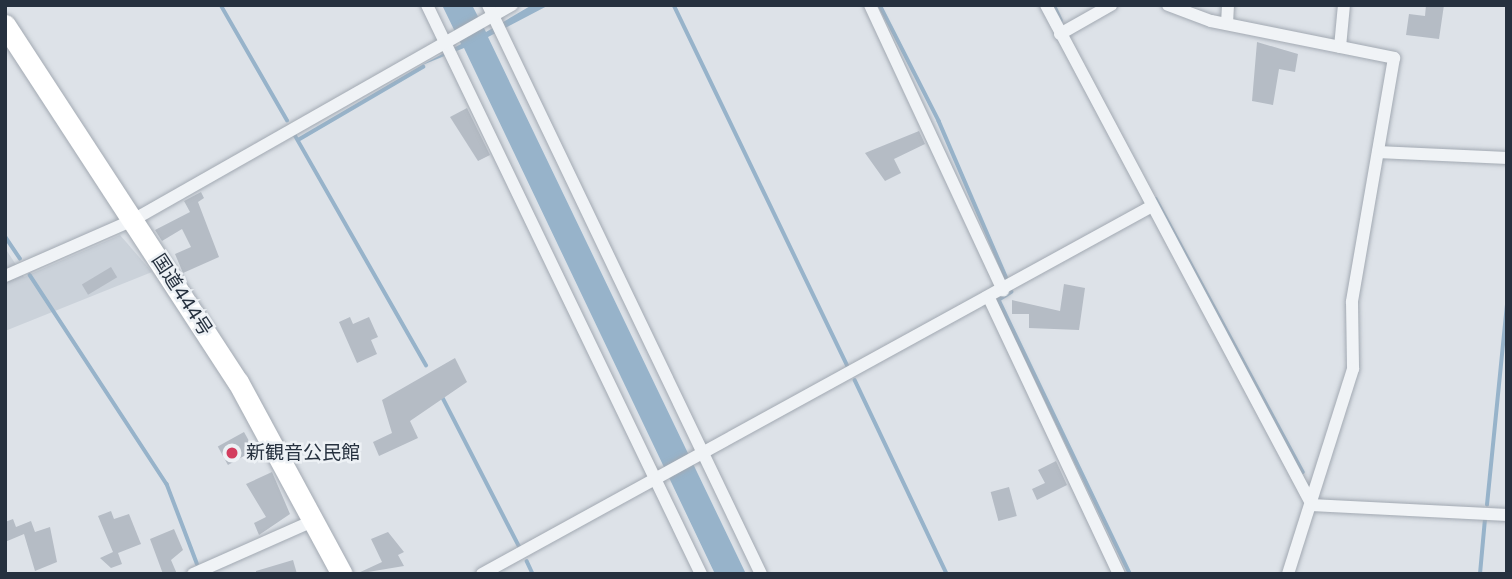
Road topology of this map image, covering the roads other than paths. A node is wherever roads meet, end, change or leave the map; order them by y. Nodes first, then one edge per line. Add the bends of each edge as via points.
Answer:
1 (426, 5) edge
2 (512, 5) edge
3 (870, 5) edge
4 (1046, 5) edge
5 (1111, 5) edge
6 (1168, 5) edge
7 (1228, 5) edge
8 (1344, 5) edge
9 (493, 20) edge
10 (1227, 24) junction
11 (5, 25) edge
12 (1060, 34) junction
13 (448, 46) junction
14 (1340, 47) junction
15 (1378, 152) junction
16 (1507, 158) edge
17 (1150, 207) junction
18 (134, 220) junction
19 (5, 276) edge
20 (1003, 290) junction
21 (989, 298) junction
22 (700, 456) junction
23 (660, 479) junction
24 (1312, 505) junction
25 (1507, 515) edge
26 (315, 520) junction
27 (194, 574) edge
28 (342, 574) edge
29 (482, 574) edge
30 (701, 574) edge
31 (761, 574) edge
32 (1119, 574) edge
33 (1288, 574) edge

1 - 13 street
2 - 9 street
3 - 20 street
4 - 12 street
5 - 12 street
6 - 10 street
7 - 10 street
8 - 14 street
9 - 13 street
9 - 22 street
10 - 14 street
11 - 18 highway, 国道444号
12 - 17 street
13 - 18 street
13 - 23 street
14 - 15 street via 1394,58
15 - 16 street
15 - 24 street via 1352,302 1353,369
17 - 20 street
17 - 24 street
18 - 19 street
18 - 26 highway, 国道444号 via 238,382
20 - 21 street
21 - 22 street
21 - 32 street
22 - 23 street
22 - 31 street
23 - 29 street
23 - 30 street
24 - 25 street
24 - 33 street
26 - 27 street
26 - 28 highway, 国道444号

